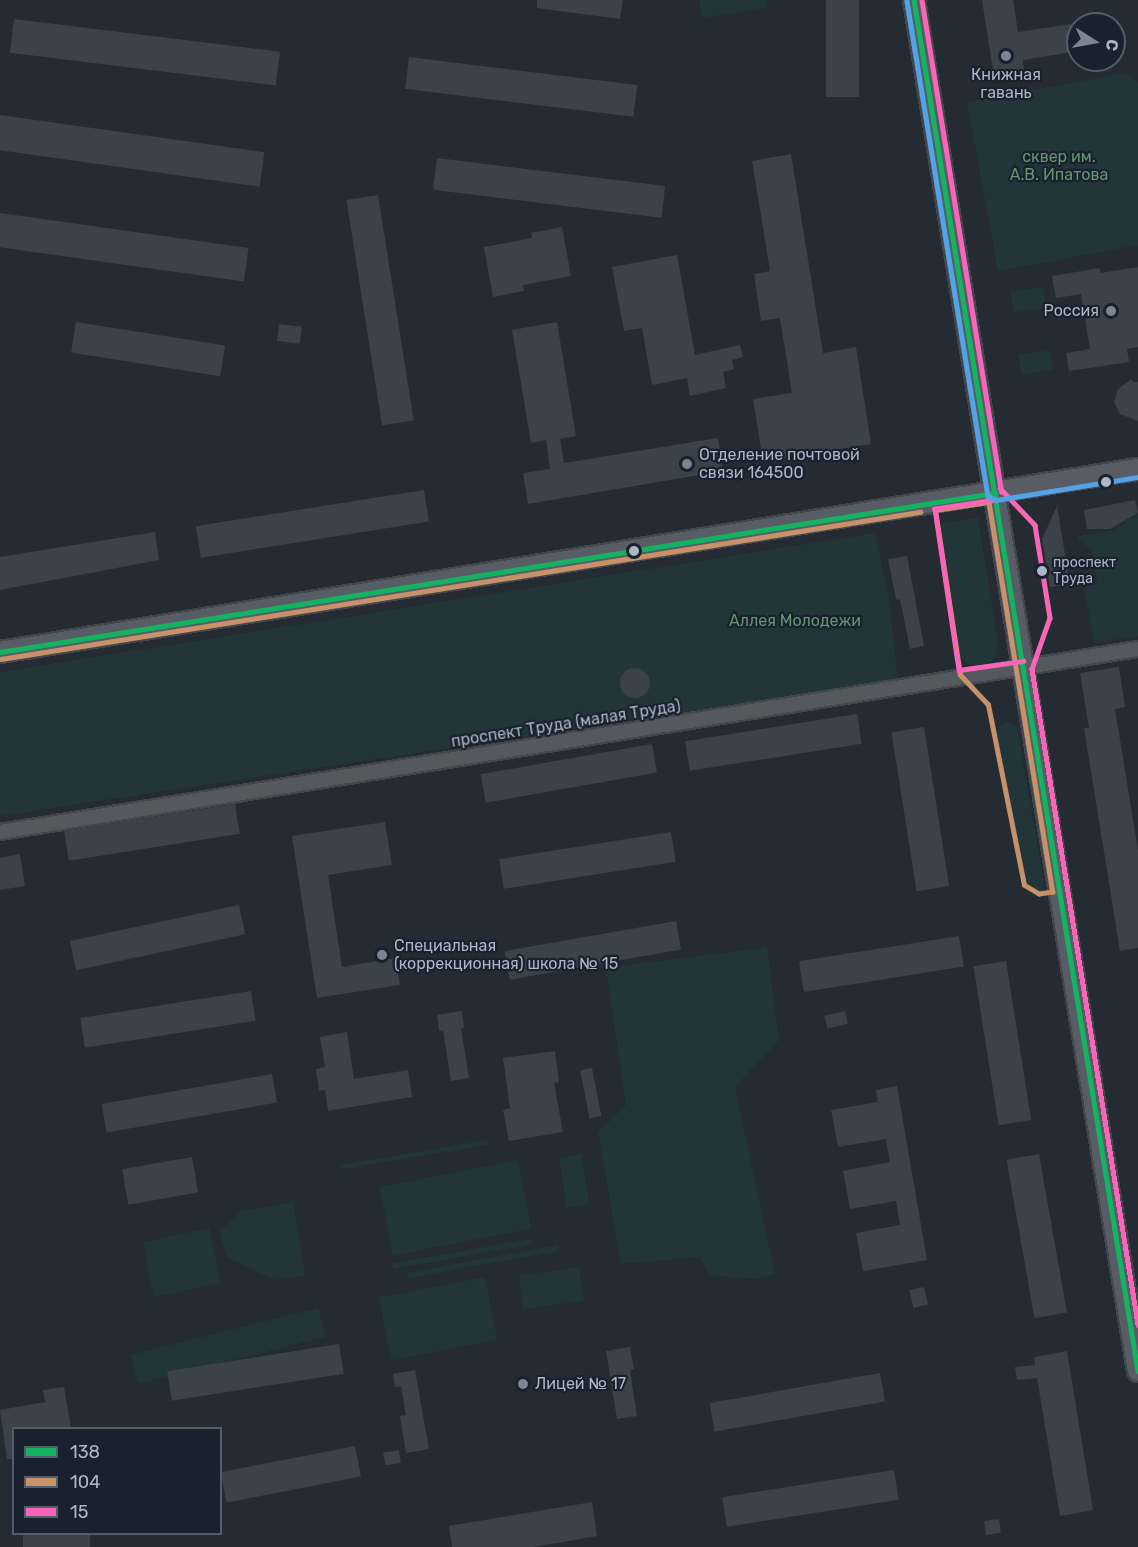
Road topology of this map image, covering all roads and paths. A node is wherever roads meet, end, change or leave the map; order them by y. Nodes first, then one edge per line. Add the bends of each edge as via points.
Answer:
1 (914, 0) edge
2 (1138, 469) edge
3 (995, 493) junction
4 (1138, 648) edge
5 (0, 652) edge
6 (1024, 668) junction
7 (0, 832) edge
8 (1138, 1371) edge

1 - 3 street
2 - 3 street
3 - 5 street
3 - 6 street
4 - 6 street, проспект Труда (малая Труда)
6 - 7 street, проспект Труда (малая Труда)
6 - 8 street

